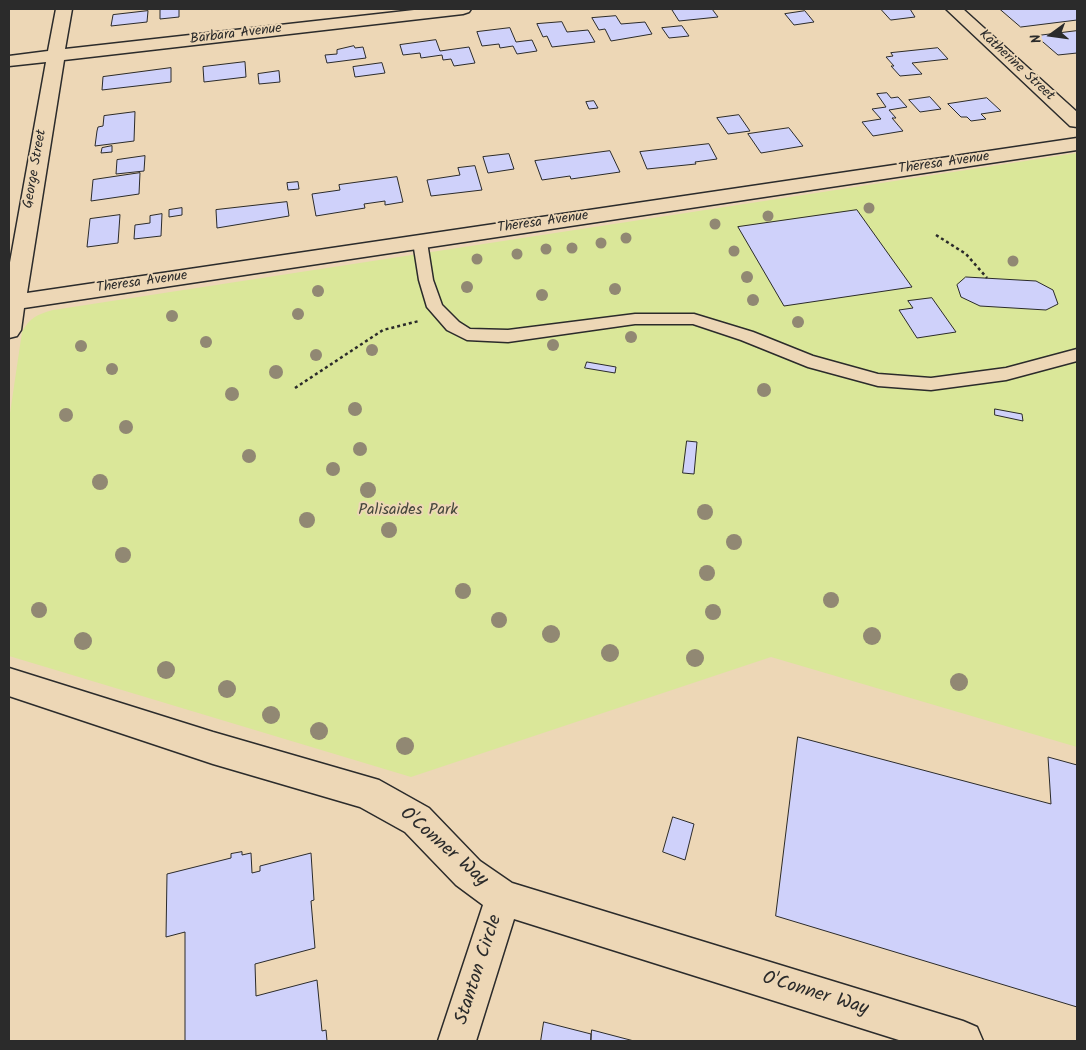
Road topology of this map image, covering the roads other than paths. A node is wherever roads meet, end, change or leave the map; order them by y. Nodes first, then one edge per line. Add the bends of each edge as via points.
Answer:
1 (64, 9) edge
2 (463, 9) edge
3 (954, 9) edge
4 (55, 56) junction
5 (9, 61) edge
6 (1077, 122) edge
7 (1077, 144) edge
8 (420, 242) junction
9 (11, 302) edge
10 (9, 330) edge
11 (1077, 355) edge
12 (9, 682) edge
13 (504, 898) junction
14 (458, 1041) edge
15 (963, 1041) edge

1 - 4 street, George Street
2 - 4 street, Barbara Avenue
3 - 6 street, Katherine Street
4 - 5 street, Barbara Avenue
4 - 9 street, George Street
7 - 8 street, Theresa Avenue
8 - 9 street, Theresa Avenue
8 - 11 lane via 426,280 435,306 453,326 467,334 508,336 636,319 694,319 808,361 878,380 931,384 1006,374
9 - 10 street, George Street
12 - 13 street, O'Conner Way via 213,748 367,792 417,820 468,873
13 - 14 street, Stanton Circle
13 - 15 street, O'Conner Way

